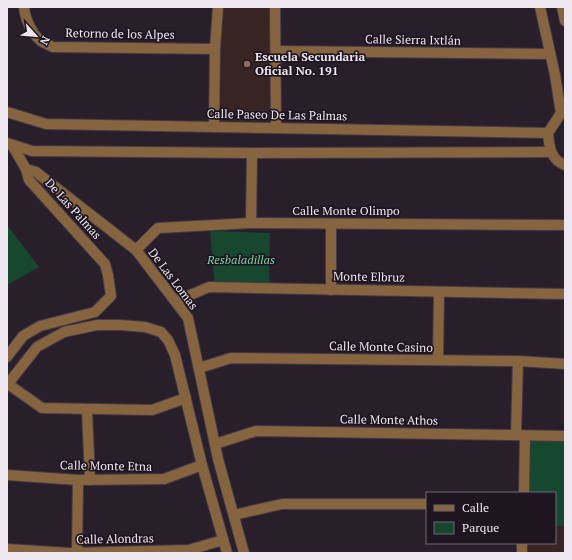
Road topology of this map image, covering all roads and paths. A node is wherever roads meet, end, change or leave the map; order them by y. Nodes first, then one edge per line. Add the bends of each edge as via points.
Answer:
1 (24, 7) edge
2 (218, 7) edge
3 (275, 7) edge
4 (540, 7) edge
5 (562, 7) edge
6 (565, 20) edge
7 (215, 49) junction
8 (276, 51) junction
9 (550, 54) junction
10 (7, 112) edge
11 (563, 113) edge
12 (214, 127) junction
13 (276, 128) junction
14 (548, 134) junction
15 (9, 144) edge
16 (550, 152) junction
17 (252, 153) junction
18 (565, 166) edge
19 (26, 169) junction
20 (251, 223) junction
21 (331, 224) junction
22 (565, 225) edge
23 (136, 250) junction
24 (331, 290) junction
25 (439, 292) junction
26 (565, 294) edge
27 (176, 301) junction
28 (7, 357) edge
29 (438, 360) junction
30 (518, 361) junction
31 (565, 364) edge
32 (199, 368) junction
33 (8, 385) edge
34 (186, 398) junction
35 (87, 410) junction
36 (520, 436) junction
37 (565, 436) edge
38 (215, 444) junction
39 (202, 465) junction
40 (7, 476) edge
41 (78, 480) junction
42 (90, 480) junction
43 (226, 488) junction
44 (524, 492) edge
45 (210, 493) junction
46 (426, 504) edge
47 (234, 515) junction
48 (223, 540) junction
49 (7, 549) edge
50 (71, 553) edge
51 (226, 553) edge
52 (244, 553) edge

1 - 7 street, Retorno de los Alpes via 25,16 32,30 41,41 53,47
2 - 7 street
3 - 8 street
4 - 9 street
5 - 6 street
7 - 12 street
8 - 9 street, Calle Sierra Ixtlán
8 - 13 street
9 - 11 street
10 - 12 street, Calle Paseo De Las Palmas via 46,124
11 - 14 street
12 - 13 street, Calle Paseo De Las Palmas
13 - 14 street, Calle Paseo De Las Palmas
14 - 16 street
15 - 17 street via 32,151
15 - 19 street
16 - 17 street
16 - 18 street
17 - 20 street
19 - 23 street, De Las Lomas via 36,172
19 - 28 street, De Las Palmas via 29,180 105,264 111,296 95,312 40,326 23,336
20 - 21 street, Calle Monte Olimpo
20 - 23 street, Calle Monte Olimpo via 158,228
21 - 22 street, Calle Monte Olimpo
21 - 24 street
23 - 27 street, De Las Lomas
24 - 25 street, Monte Elbruz
24 - 27 street, Monte Elbruz via 209,287
25 - 26 street, Monte Elbruz
25 - 29 street
27 - 32 street, De Las Lomas via 188,318
29 - 30 street, Calle Monte Casino
29 - 32 street, Calle Monte Casino via 231,358
30 - 31 street, Calle Monte Casino
30 - 36 street
32 - 38 street, De Las Lomas
33 - 34 street via 37,347 64,332 121,325 161,332 175,355
33 - 35 street via 42,408
34 - 35 street via 152,410
34 - 39 street
35 - 42 street
36 - 37 street, Calle Monte Athos
36 - 38 street, Calle Monte Athos via 256,431
36 - 44 street
38 - 43 street, De Las Lomas
39 - 42 street, Calle Monte Etna via 164,480
39 - 45 street
40 - 41 street, Calle Monte Etna
41 - 42 street, Calle Monte Etna
41 - 50 street
43 - 45 street
43 - 47 street, De Las Lomas
45 - 48 street
46 - 47 street via 282,504
47 - 52 street, De Las Lomas
48 - 50 street, Calle Alondras via 189,550
48 - 51 street
49 - 50 street, Calle Alondras

